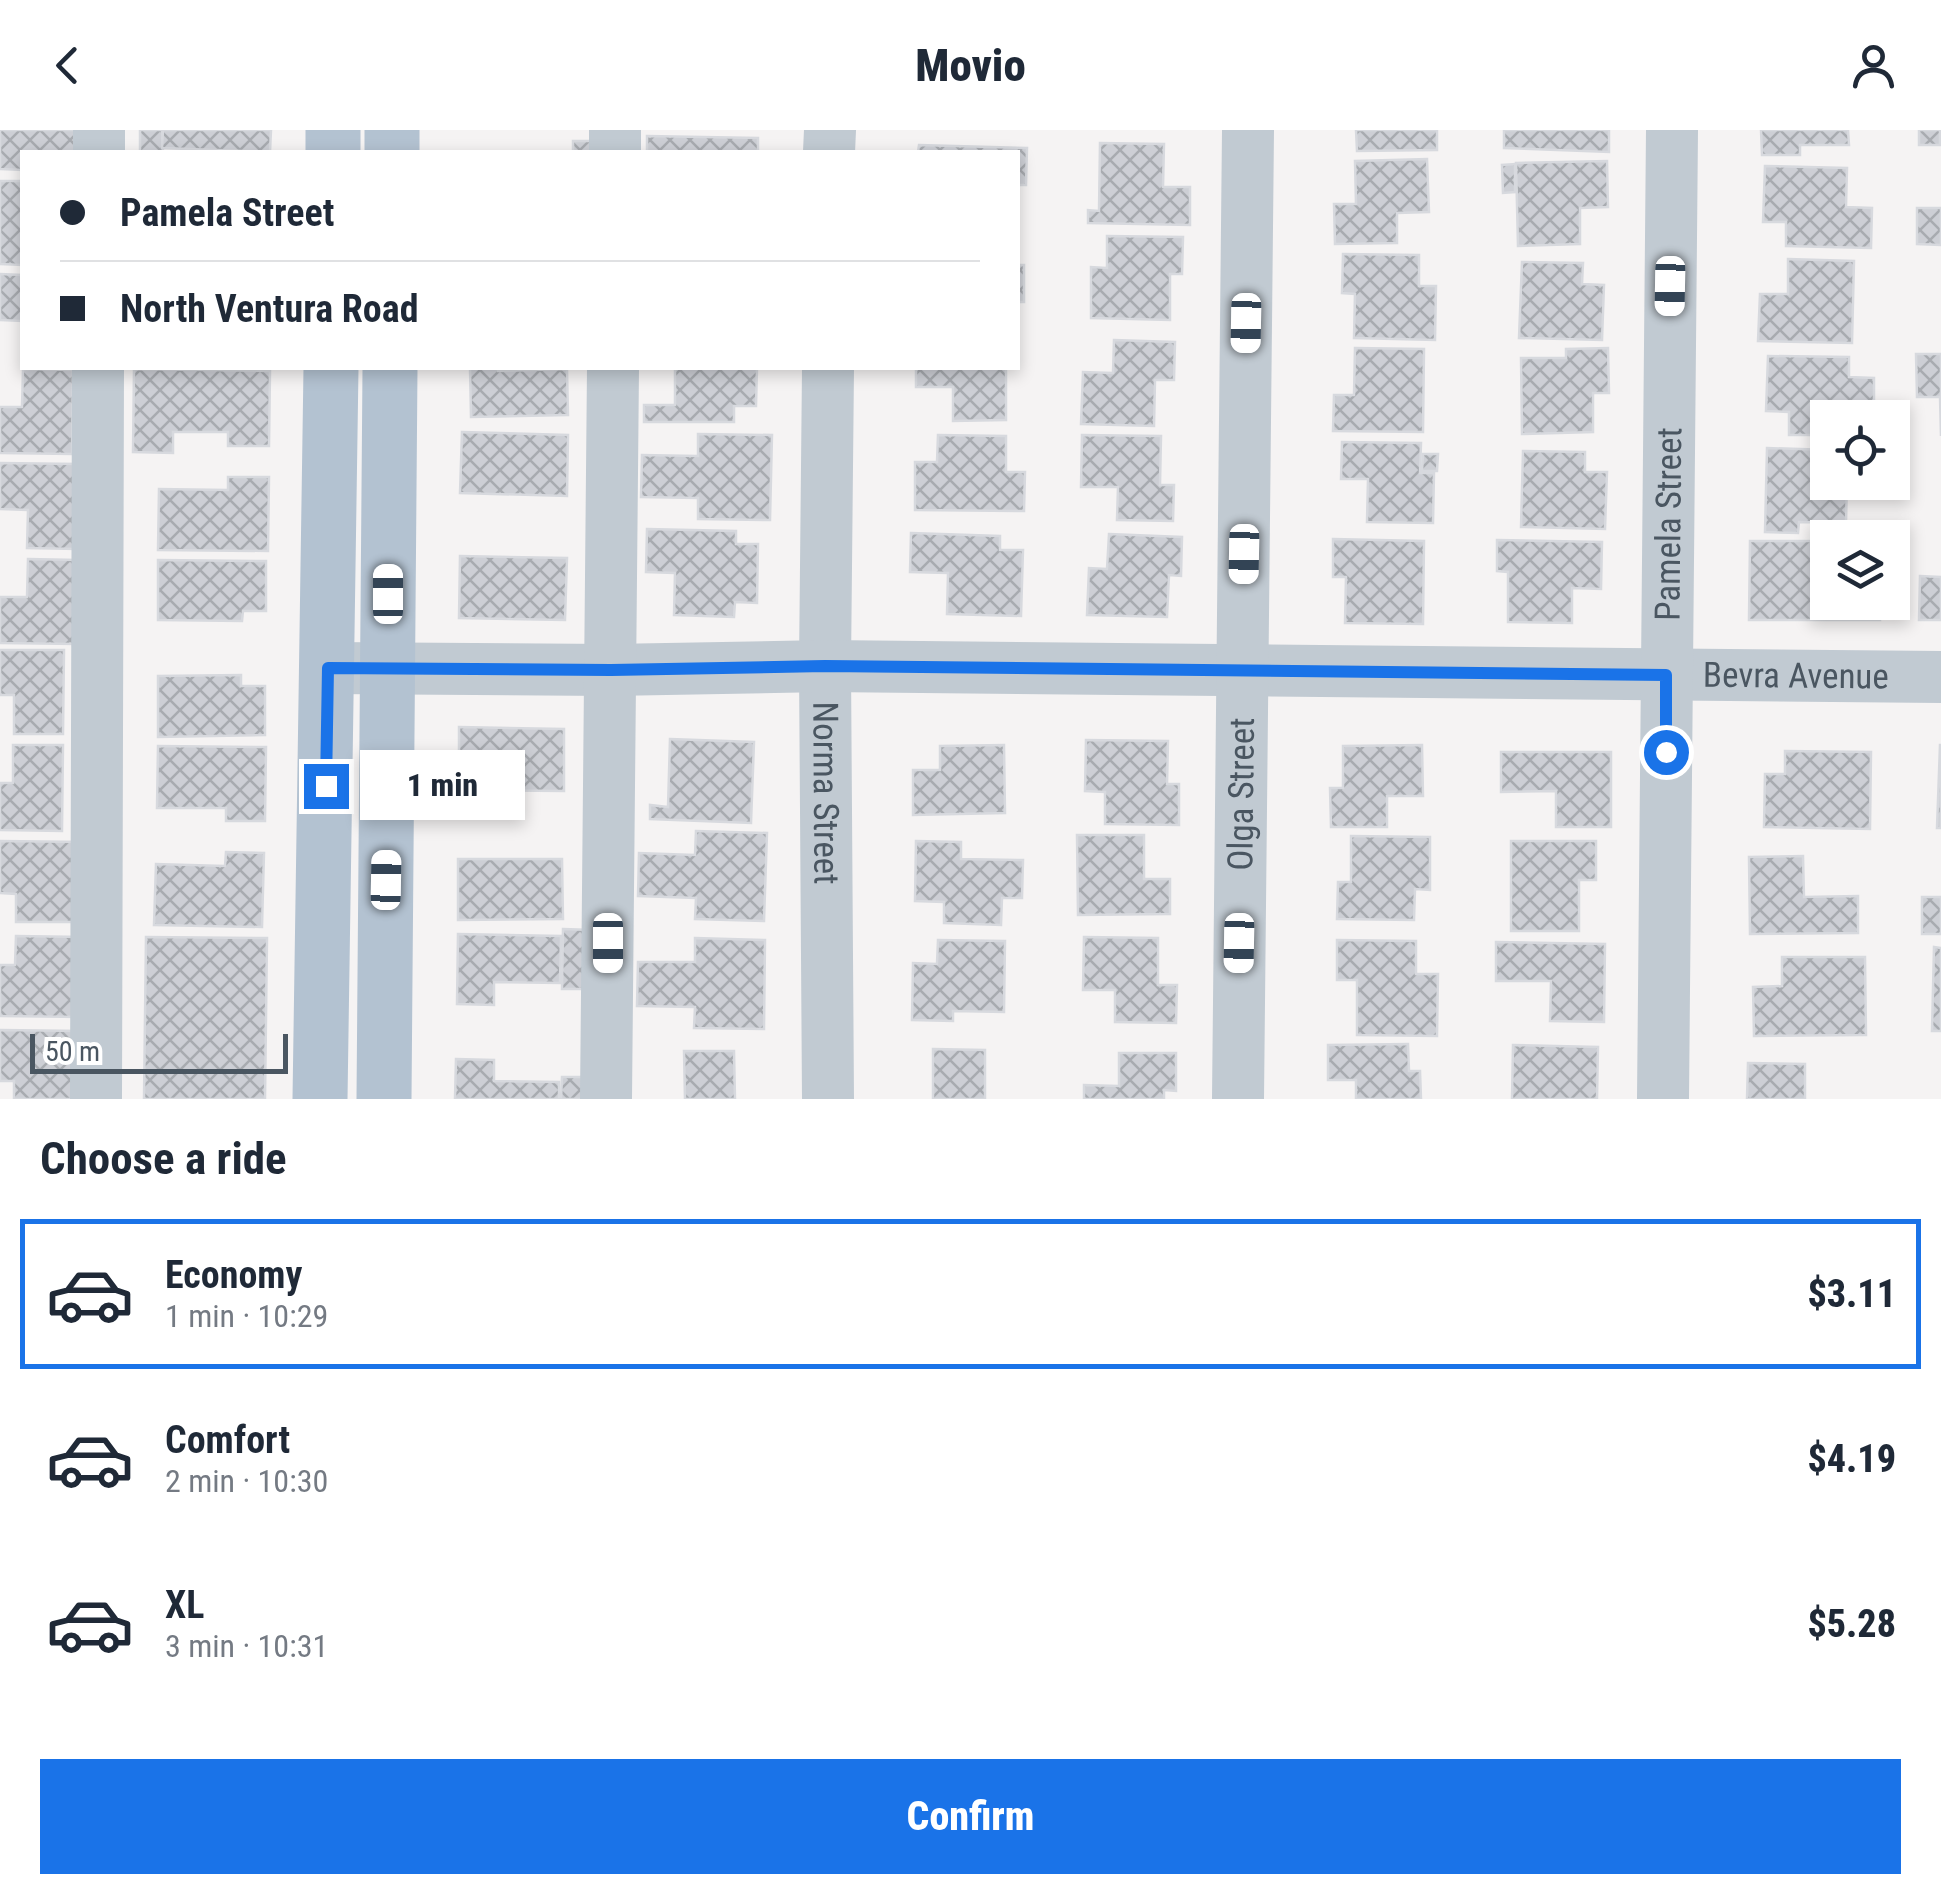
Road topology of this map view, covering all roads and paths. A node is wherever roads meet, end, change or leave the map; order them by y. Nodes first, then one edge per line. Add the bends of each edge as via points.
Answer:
1 (1248, 130) edge
2 (1672, 130) edge
3 (98, 370) edge
4 (332, 370) edge
5 (390, 370) edge
6 (613, 370) edge
7 (828, 370) edge
8 (825, 666) junction
9 (328, 668) junction
10 (388, 670) junction
11 (611, 670) junction
12 (1242, 670) junction
13 (1666, 675) junction
14 (1941, 677) edge
15 (96, 1099) edge
16 (320, 1099) edge
17 (384, 1099) edge
18 (606, 1099) edge
19 (828, 1099) edge
20 (1238, 1099) edge
21 (1663, 1099) edge

1 - 12 street, Olga Street
2 - 13 street, Pamela Street
3 - 15 street
4 - 9 main road
5 - 10 main road
6 - 11 street
7 - 8 street, Norma Street
8 - 11 street, Bevra Avenue
8 - 12 street, Bevra Avenue
8 - 19 street, Norma Street
9 - 10 street, Bevra Avenue
9 - 16 main road
10 - 11 street, Bevra Avenue
10 - 17 main road
11 - 18 street
12 - 13 street, Bevra Avenue
12 - 20 street, Olga Street
13 - 14 street, Bevra Avenue
13 - 21 street, Pamela Street

